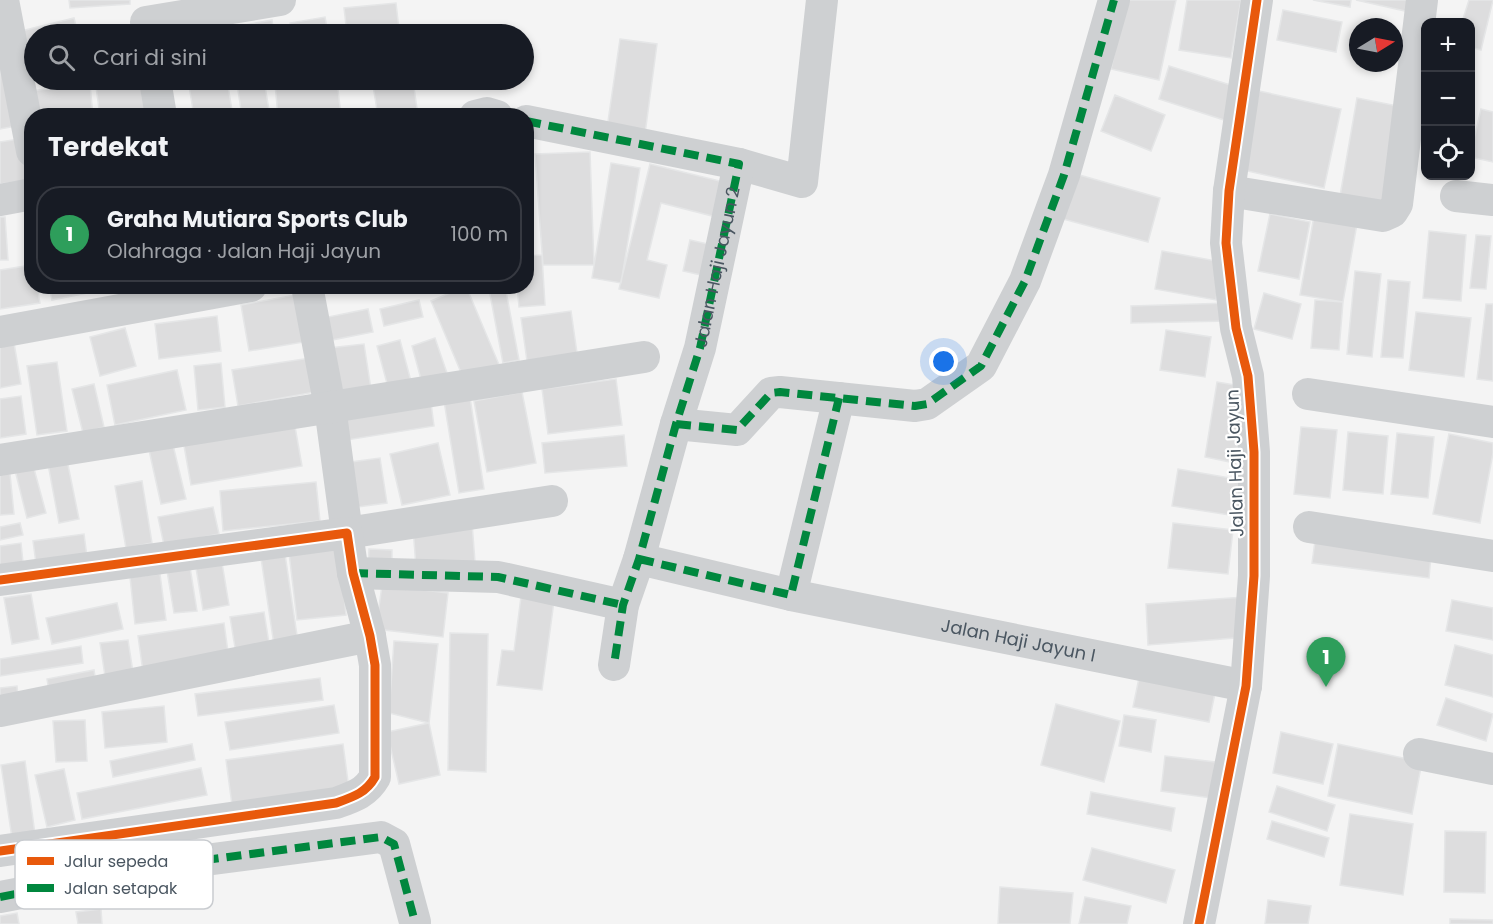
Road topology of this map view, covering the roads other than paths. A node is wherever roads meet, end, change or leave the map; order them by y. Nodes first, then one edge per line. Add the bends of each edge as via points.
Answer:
1 (3, 0) edge
2 (277, 0) edge
3 (822, 0) edge
4 (1114, 0) edge
5 (1257, 0) edge
6 (1422, 0) edge
7 (145, 19) edge
8 (5, 45) edge
9 (157, 90) edge
10 (160, 108) edge
11 (24, 120) edge
12 (534, 124) edge
13 (739, 164) junction
14 (1229, 191) junction
15 (24, 196) edge
16 (1456, 196) dead end
17 (0, 200) edge
18 (1493, 201) edge
19 (207, 294) edge
20 (309, 294) edge
21 (0, 332) edge
22 (644, 357) dead end
23 (1308, 394) dead end
24 (839, 398) junction
25 (330, 407) junction
26 (1493, 422) edge
27 (676, 424) junction
28 (0, 460) edge
29 (552, 501) dead end
30 (1309, 527) dead end
31 (347, 533) junction
32 (1493, 556) edge
33 (639, 559) junction
34 (353, 573) junction
35 (0, 580) edge
36 (790, 595) junction
37 (623, 605) junction
38 (370, 636) junction
39 (614, 665) dead end
40 (1246, 686) junction
41 (0, 711) edge
42 (1419, 754) dead end
43 (1493, 769) edge
44 (77, 840) edge
45 (15, 849) edge
46 (0, 851) edge
47 (213, 859) edge
48 (15, 894) edge
49 (0, 897) edge
50 (415, 922) dead end
51 (1198, 924) edge

1 - 8 street
2 - 7 street
3 - 13 street, Jalan Haji Jayun 2 via 802,182
4 - 24 street via 1056,196 1025,281 981,366 927,404
5 - 14 street, Jalan Haji Jayun
6 - 14 street via 1397,204 1392,212 1383,216
8 - 11 street
9 - 10 street
12 - 13 street
13 - 27 street, Jalan Haji Jayun 2 via 700,348
14 - 40 street, Jalan Haji Jayun via 1226,243 1236,328 1248,376 1254,452 1254,576
15 - 17 street
16 - 18 street
19 - 21 street
20 - 25 street
22 - 25 street
23 - 26 street
24 - 27 street via 771,393 737,430
24 - 36 street
25 - 28 street
25 - 31 street
27 - 33 street, Jalan Haji Jayun 2
29 - 31 street
30 - 32 street
31 - 34 street
31 - 35 street
33 - 36 street, Jalan Haji Jayun I
33 - 37 street, Jalan Haji Jayun 2
34 - 37 street via 498,577
34 - 38 street
36 - 40 street, Jalan Haji Jayun I
37 - 39 street, Jalan Haji Jayun 2
38 - 41 street
38 - 44 street via 375,665 375,777 360,795 336,803
40 - 51 street, Jalan Haji Jayun
42 - 43 street
45 - 46 street
47 - 50 street via 381,837 394,844
48 - 49 street

